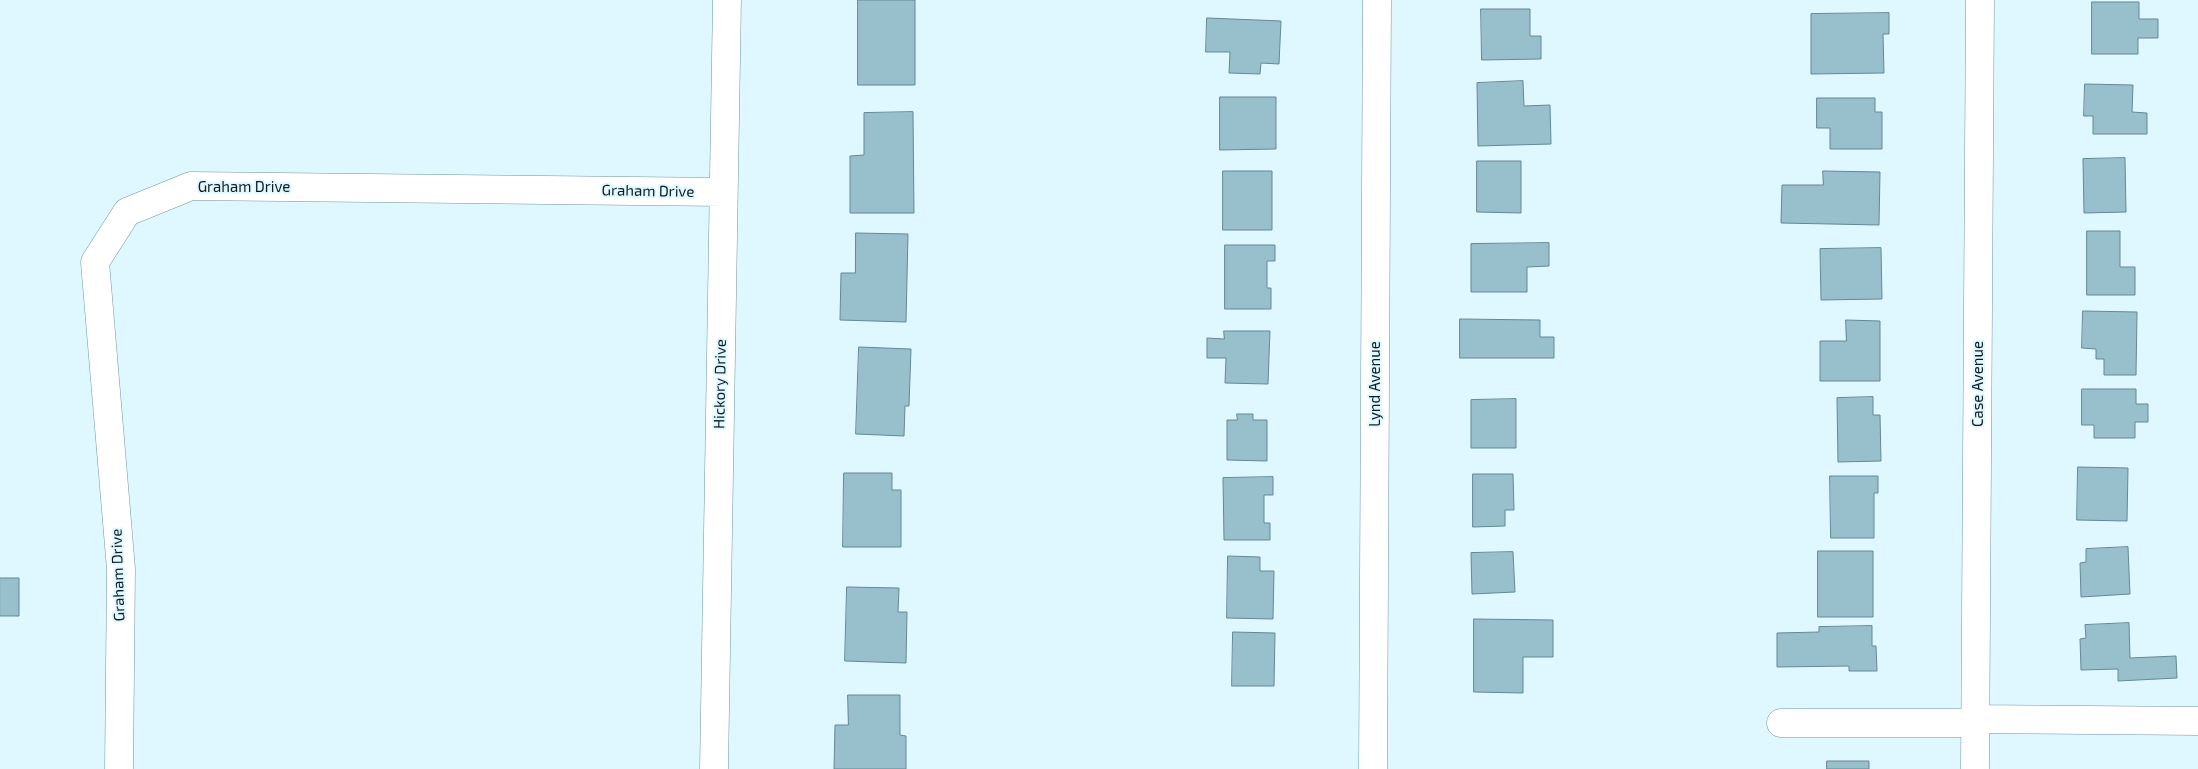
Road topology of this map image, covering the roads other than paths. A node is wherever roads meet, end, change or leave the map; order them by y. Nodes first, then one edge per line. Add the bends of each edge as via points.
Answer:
1 (727, 0) edge
2 (1377, 0) edge
3 (1980, 0) edge
4 (723, 192) junction
5 (1976, 721) junction
6 (2198, 721) edge
7 (1781, 723) dead end
8 (119, 769) edge
9 (714, 769) edge
10 (1373, 769) edge
11 (1976, 769) edge

1 - 4 street, Hickory Drive
2 - 10 street, Lynd Avenue
3 - 5 street, Case Avenue
4 - 8 street, Graham Drive via 191,186 127,212 95,262 120,569
4 - 9 street, Hickory Drive
5 - 6 street
5 - 7 street
5 - 11 street, Case Avenue

